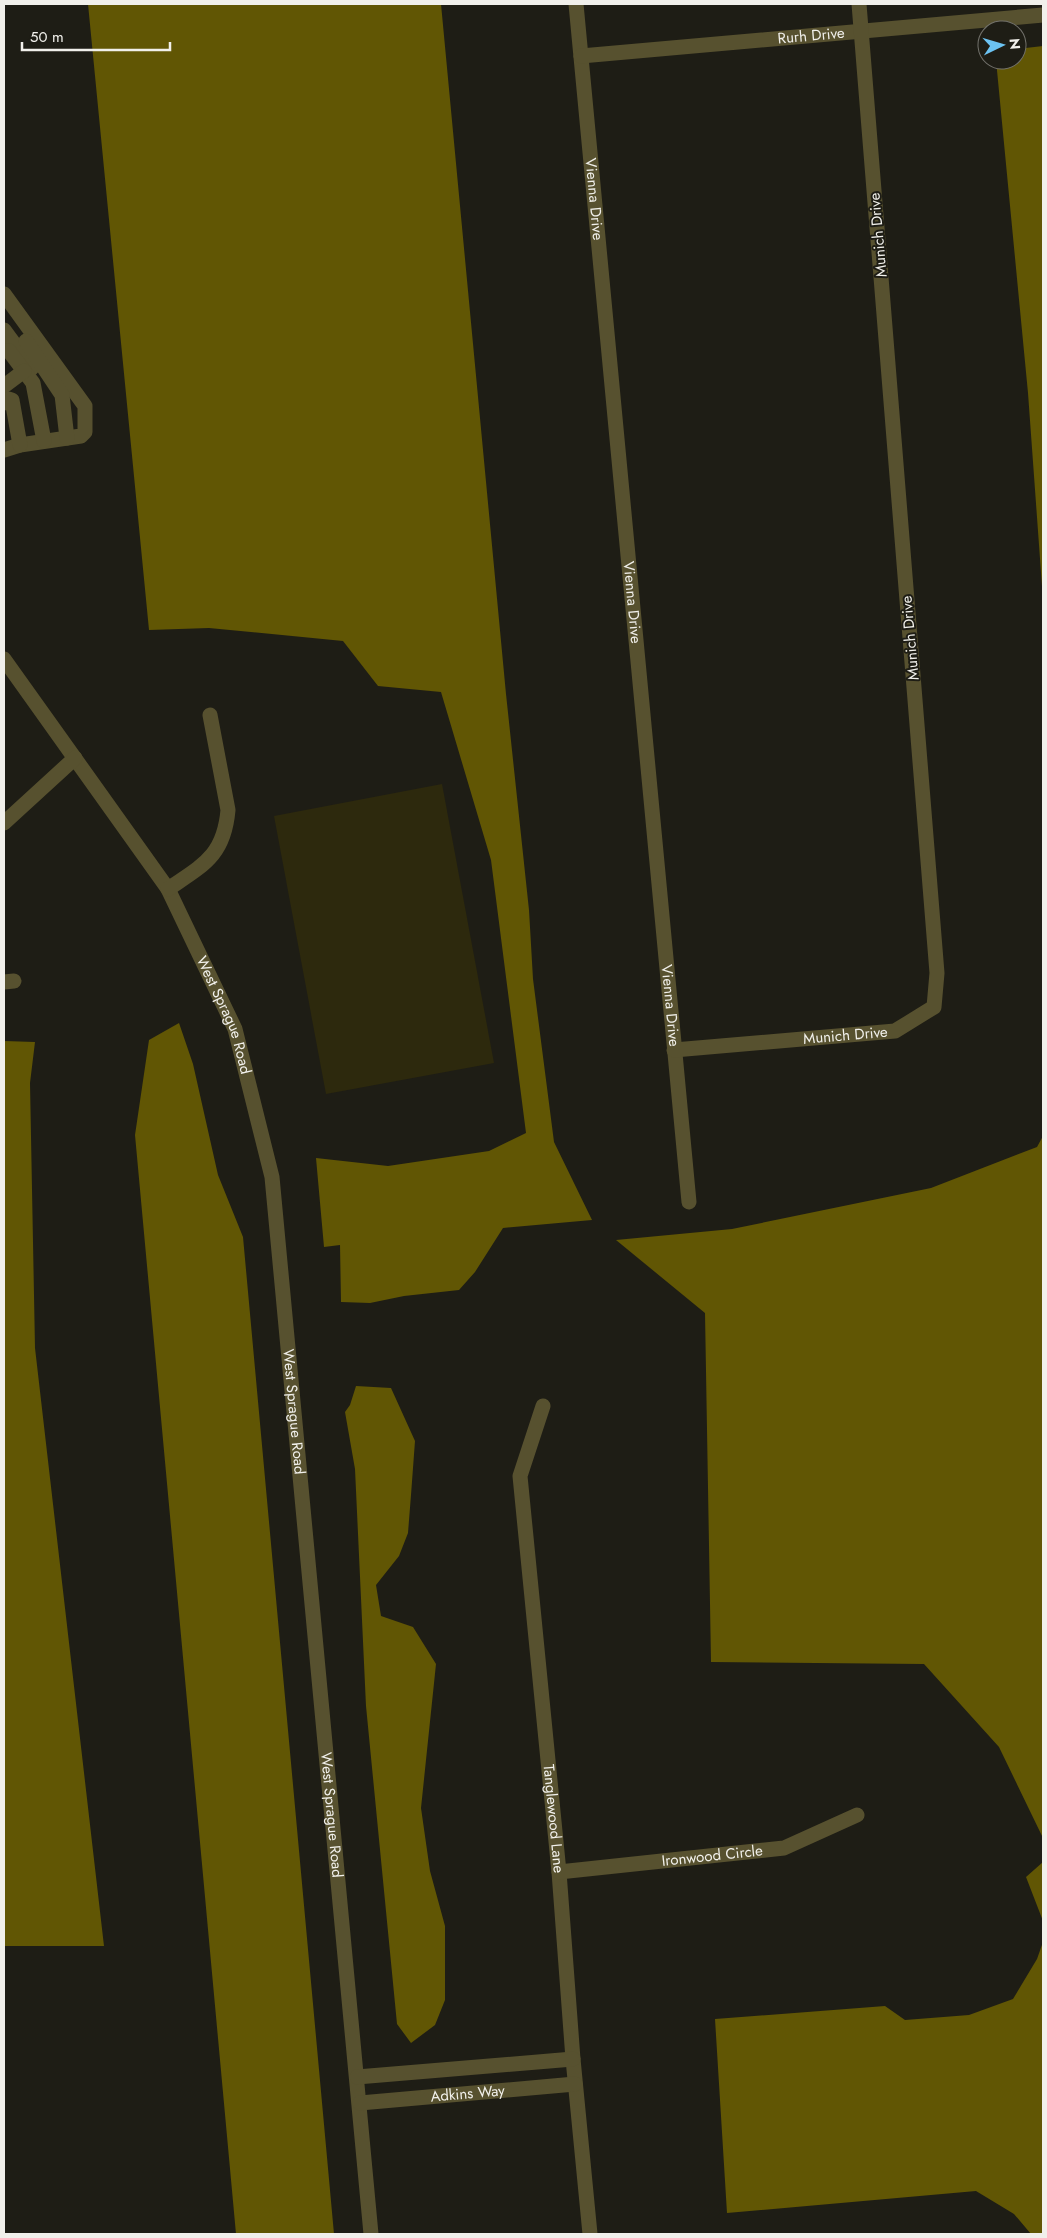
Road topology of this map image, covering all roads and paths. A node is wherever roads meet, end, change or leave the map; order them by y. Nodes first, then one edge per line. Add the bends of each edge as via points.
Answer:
1 (576, 4) edge
2 (859, 4) edge
3 (1043, 16) edge
4 (862, 32) junction
5 (581, 56) junction
6 (4, 294) edge
7 (4, 310) edge
8 (4, 330) edge
9 (12, 363) edge
10 (4, 386) edge
11 (4, 403) edge
12 (56, 440) junction
13 (20, 445) junction
14 (4, 450) edge
15 (4, 659) edge
16 (210, 715) dead end
17 (75, 758) junction
18 (4, 822) edge
19 (168, 889) junction
20 (674, 1050) junction
21 (689, 1202) dead end
22 (543, 1406) dead end
23 (858, 1815) dead end
24 (559, 1872) junction
25 (573, 2058) junction
26 (357, 2077) junction
27 (576, 2084) junction
28 (360, 2103) junction
29 (372, 2234) edge
30 (590, 2234) edge

1 - 5 street, Vienna Drive
2 - 4 street, Munich Drive
3 - 4 street, Rurh Drive
4 - 5 street, Rurh Drive
4 - 20 street, Munich Drive via 938,973 934,1007 895,1031
5 - 20 street, Vienna Drive
6 - 12 street via 85,406 85,432 81,436
7 - 12 street via 62,395
8 - 12 street via 53,396
9 - 10 street
9 - 12 street via 32,383
11 - 13 street via 12,400
12 - 13 street
13 - 14 street
15 - 17 street, West Sprague Road
16 - 19 street via 228,810 223,839 203,865
17 - 18 street
17 - 19 street, West Sprague Road
19 - 26 street, West Sprague Road via 235,1029 272,1177
20 - 21 street, Vienna Drive
22 - 24 street, Tanglewood Lane via 520,1476
23 - 24 street, Ironwood Circle via 784,1848
24 - 25 street, Tanglewood Lane
25 - 26 street, Adkins Way
25 - 27 street, Tanglewood Lane
26 - 28 street, West Sprague Road
27 - 28 street, Adkins Way
27 - 30 street, Tanglewood Lane
28 - 29 street, West Sprague Road

